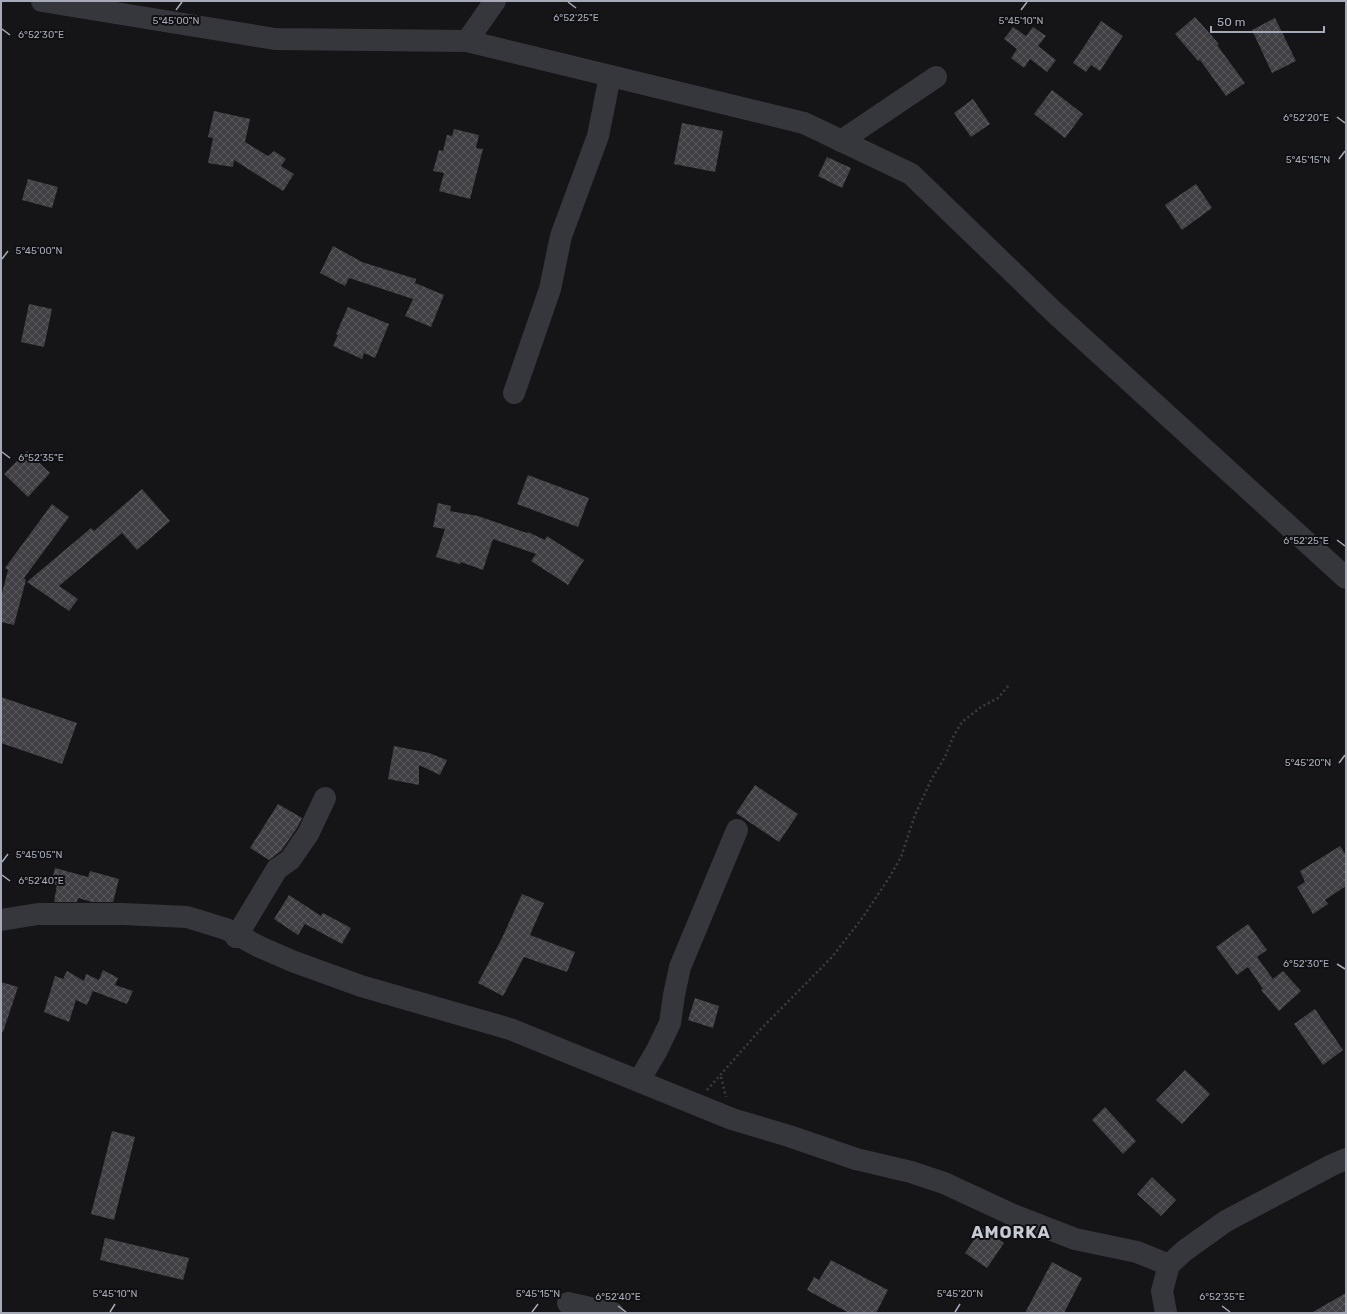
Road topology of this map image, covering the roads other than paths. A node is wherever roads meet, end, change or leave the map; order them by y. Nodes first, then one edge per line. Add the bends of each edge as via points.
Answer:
1 (42, 1) edge
2 (495, 1) edge
3 (468, 41) junction
4 (610, 76) junction
5 (936, 77) dead end
6 (842, 141) junction
7 (514, 393) dead end
8 (1346, 578) edge
9 (325, 798) dead end
10 (737, 830) dead end
11 (1, 920) edge
12 (237, 936) junction
13 (639, 1081) junction
14 (1346, 1159) edge
15 (1169, 1265) junction
16 (568, 1303) dead end
17 (613, 1313) edge
18 (1166, 1313) edge

1 - 3 street via 275,39
2 - 3 street
3 - 4 street
4 - 6 street via 804,123
4 - 7 street via 598,136 561,236 550,289
5 - 6 street
6 - 8 street via 911,174 1055,313
9 - 12 street via 308,834 290,860 277,869
10 - 13 street via 680,967 670,1023
11 - 12 street via 38,914 187,917 226,929
12 - 13 street via 292,961 354,984 510,1029
13 - 15 street via 732,1120 856,1159 944,1182 1011,1214 1075,1239 1137,1252
14 - 15 street via 1226,1221 1184,1250
15 - 18 street via 1162,1291
16 - 17 street

